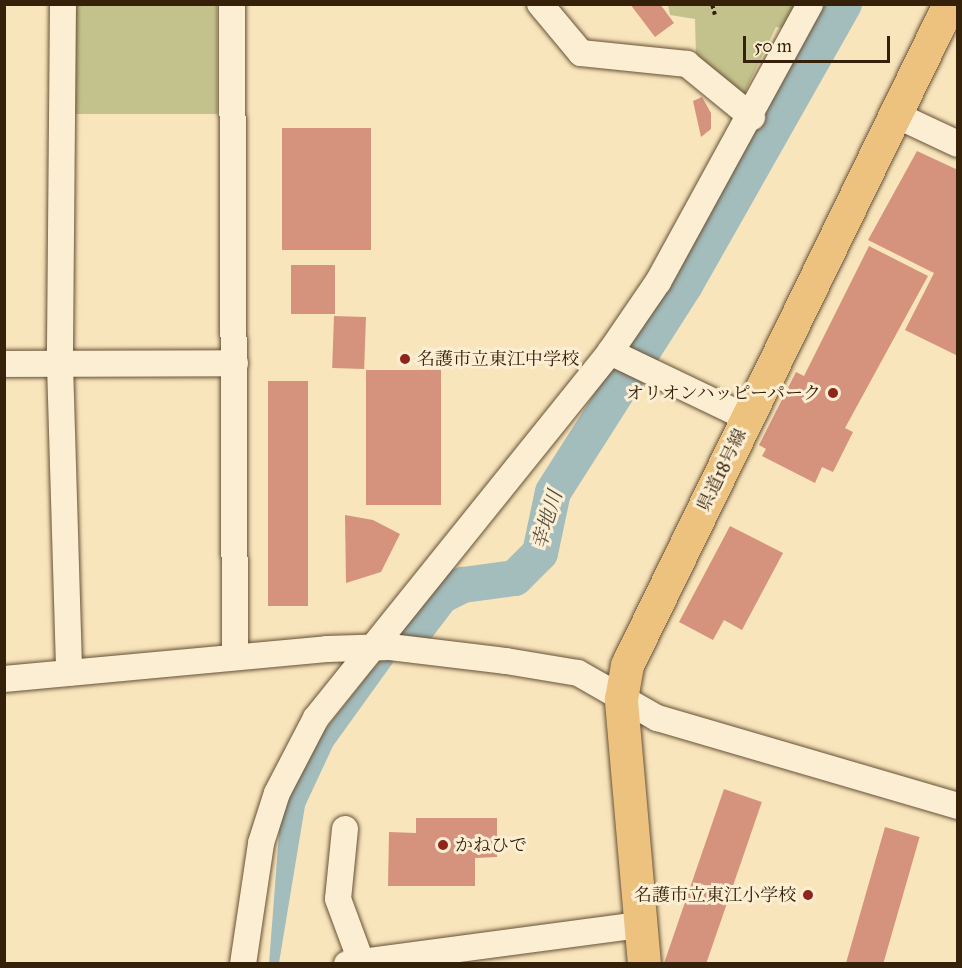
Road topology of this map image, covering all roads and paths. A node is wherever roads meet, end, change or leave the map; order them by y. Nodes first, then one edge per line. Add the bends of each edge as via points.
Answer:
1 (63, 4) edge
2 (232, 4) edge
3 (540, 4) edge
4 (712, 4) edge
5 (810, 4) edge
6 (949, 4) edge
7 (715, 15) dead end
8 (896, 115) junction
9 (752, 117) junction
10 (957, 144) edge
11 (625, 359) junction
12 (235, 363) junction
13 (4, 364) edge
14 (60, 364) junction
15 (748, 418) junction
16 (380, 648) junction
17 (235, 656) junction
18 (69, 673) junction
19 (4, 679) edge
20 (621, 699) junction
21 (957, 806) edge
22 (345, 829) dead end
23 (641, 926) junction
24 (248, 961) edge
25 (357, 962) edge
26 (644, 963) edge

1 - 14 street
2 - 12 street
3 - 9 street via 581,53 687,64
4 - 7 path
5 - 9 street
6 - 8 main road, 県道18号線
8 - 10 street
8 - 15 main road, 県道18号線
9 - 11 street via 658,282
11 - 15 street
11 - 16 street
12 - 14 street
12 - 17 street
13 - 14 street
14 - 18 street
15 - 20 main road, 県道18号線 via 633,650
16 - 17 street
16 - 20 street via 578,673
16 - 24 street via 316,718 277,793 261,843
17 - 18 street
18 - 19 street
20 - 21 street via 657,718
20 - 23 main road, 県道18号線
22 - 25 street via 338,899
23 - 25 street
23 - 26 main road, 県道18号線

